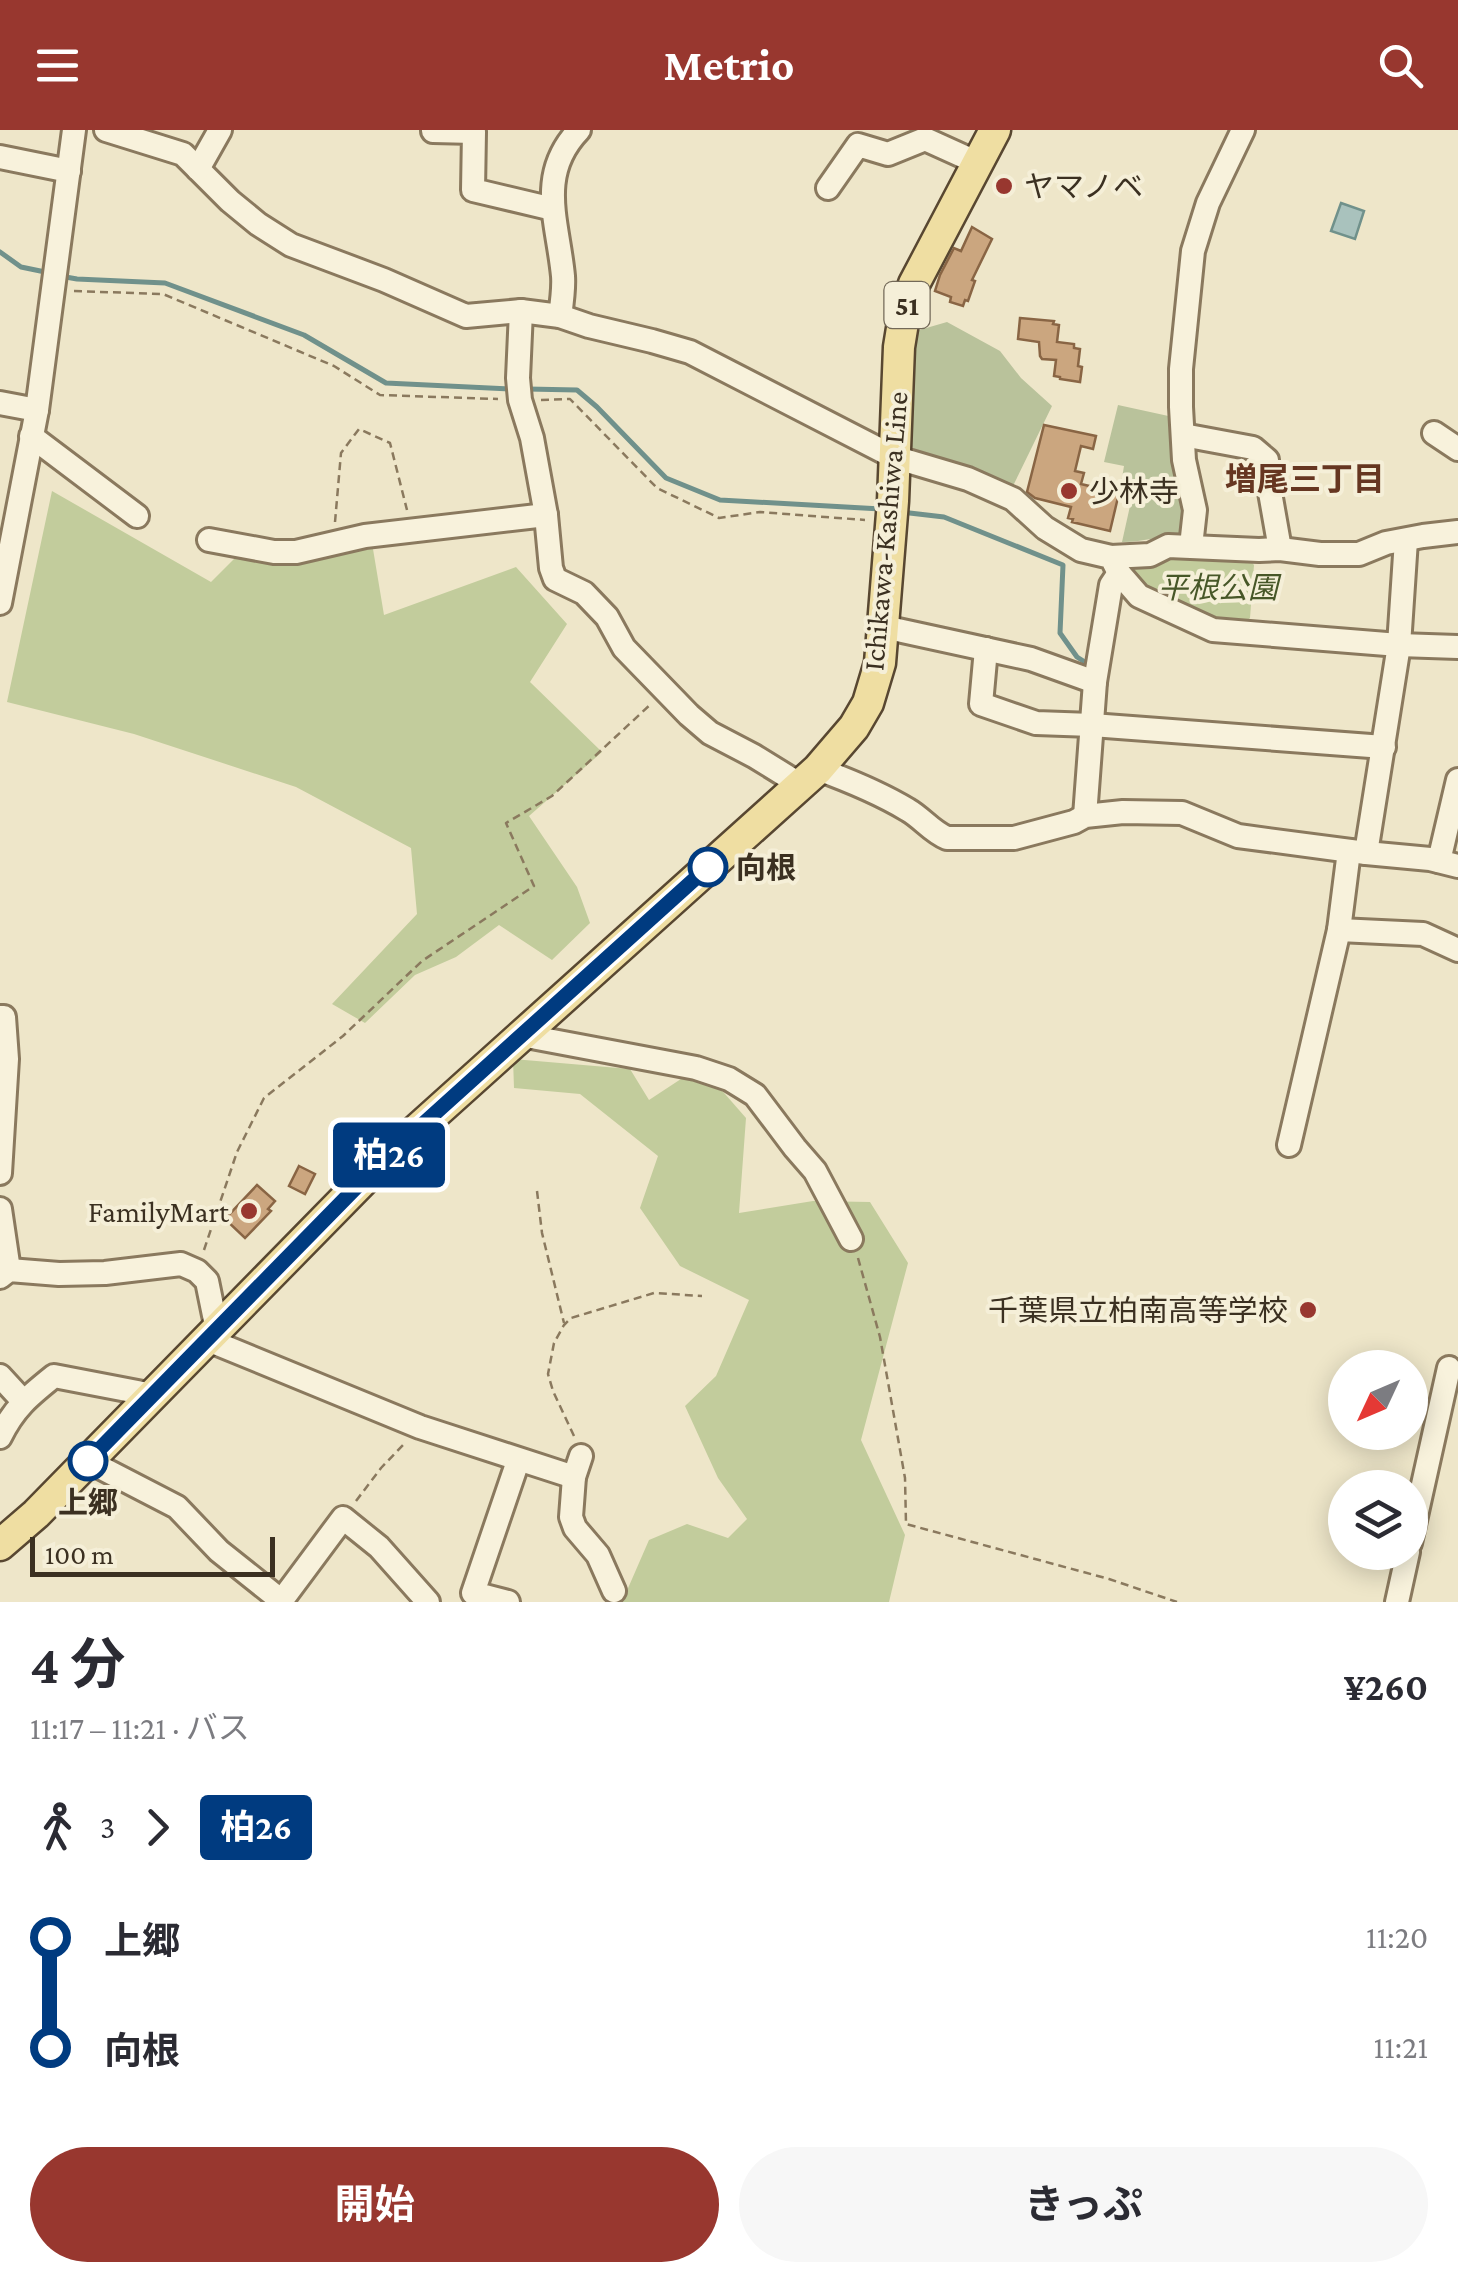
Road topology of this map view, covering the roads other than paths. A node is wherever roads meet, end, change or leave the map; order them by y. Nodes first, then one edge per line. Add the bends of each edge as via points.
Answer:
1 (74, 130) edge
2 (106, 130) edge
3 (220, 130) edge
4 (579, 130) edge
5 (995, 130) edge
6 (1243, 130) edge
7 (433, 131) edge
8 (926, 134) edge
9 (0, 157) edge
10 (978, 163) junction
11 (198, 169) junction
12 (69, 171) junction
13 (828, 188) dead end
14 (553, 208) junction
15 (521, 310) junction
16 (560, 316) junction
17 (0, 403) edge
18 (36, 410) junction
19 (1434, 433) dead end
20 (1183, 435) junction
21 (31, 436) junction
22 (1458, 448) edge
23 (894, 456) junction
24 (546, 515) junction
25 (137, 516) dead end
26 (1458, 532) edge
27 (209, 540) dead end
28 (1406, 540) junction
29 (1192, 546) junction
30 (1280, 549) junction
31 (1115, 565) junction
32 (0, 602) edge
33 (884, 626) junction
34 (1399, 646) junction
35 (1458, 647) edge
36 (986, 649) junction
37 (1095, 682) junction
38 (1092, 724) junction
39 (1384, 748) junction
40 (809, 777) junction
41 (1458, 780) edge
42 (1085, 816) junction
43 (1358, 852) junction
44 (1449, 864) edge
45 (1339, 930) junction
46 (1458, 950) edge
47 (0, 1017) edge
48 (521, 1035) junction
49 (1289, 1145) dead end
50 (0, 1173) edge
51 (0, 1209) edge
52 (852, 1239) road end
53 (5, 1274) edge
54 (212, 1335) junction
55 (1449, 1368) dead end
56 (0, 1376) edge
57 (153, 1395) junction
58 (23, 1401) junction
59 (0, 1437) edge
60 (88, 1461) junction
61 (518, 1461) junction
62 (1426, 1470) edge
63 (0, 1545) edge
64 (1404, 1570) edge
65 (614, 1591) dead end
66 (472, 1598) edge
67 (282, 1601) edge
68 (428, 1602) edge
69 (508, 1602) edge
70 (1397, 1602) edge

1 - 12 street
2 - 11 street via 183,154
3 - 11 street
4 - 14 street via 556,166
5 - 10 main road, Ichikawa-Kashiwa Line / 51
6 - 20 street via 1193,250
7 - 14 street via 474,132 473,190
8 - 10 street
8 - 13 street via 888,154 858,145
9 - 12 street
10 - 23 main road, Ichikawa-Kashiwa Line / 51 via 905,310
11 - 15 street via 258,224 292,245 466,316
12 - 18 street
14 - 16 street
15 - 16 street
15 - 24 street via 519,389
16 - 23 street via 690,352
17 - 18 street
18 - 21 street
19 - 22 street
20 - 29 street via 1195,510
20 - 30 street via 1253,448 1267,460
21 - 25 street
21 - 32 street
23 - 31 street via 1012,499 1045,528
23 - 33 main road, Ichikawa-Kashiwa Line / 51 via 883,515
24 - 27 street via 412,529 296,552
24 - 40 street via 555,578 584,593 624,648 710,734
26 - 28 street
28 - 30 street via 1359,554
28 - 34 street
29 - 30 street
29 - 31 street via 1168,546
31 - 34 street via 1139,596 1213,630
31 - 37 street
33 - 36 street
33 - 40 main road, Ichikawa-Kashiwa Line / 51 via 868,703
34 - 35 street
34 - 39 street
36 - 37 street
36 - 38 street via 982,704 1036,722
37 - 38 street
38 - 39 street
38 - 42 street
39 - 43 street
40 - 42 street via 897,803 947,838 1014,838
40 - 48 main road, Ichikawa-Kashiwa Line / 51
41 - 44 street
42 - 43 street via 1182,813 1238,836
43 - 44 street
43 - 45 street
45 - 46 street via 1423,934
45 - 49 street
47 - 50 street via 7,1059
48 - 52 street via 696,1068 754,1094 815,1170
48 - 54 main road, Ichikawa-Kashiwa Line / 51 via 381,1162
51 - 53 street
53 - 54 street via 181,1264 206,1281
54 - 57 main road, Ichikawa-Kashiwa Line / 51
54 - 61 street via 420,1427
55 - 62 street
56 - 58 street
57 - 58 street via 54,1376
57 - 60 main road, Ichikawa-Kashiwa Line / 51
58 - 59 street
60 - 63 main road, Ichikawa-Kashiwa Line / 51
60 - 67 street via 178,1507 219,1551
61 - 65 street via 577,1467 574,1528 598,1555
61 - 66 street
64 - 70 street
66 - 69 street
67 - 68 street via 343,1518

